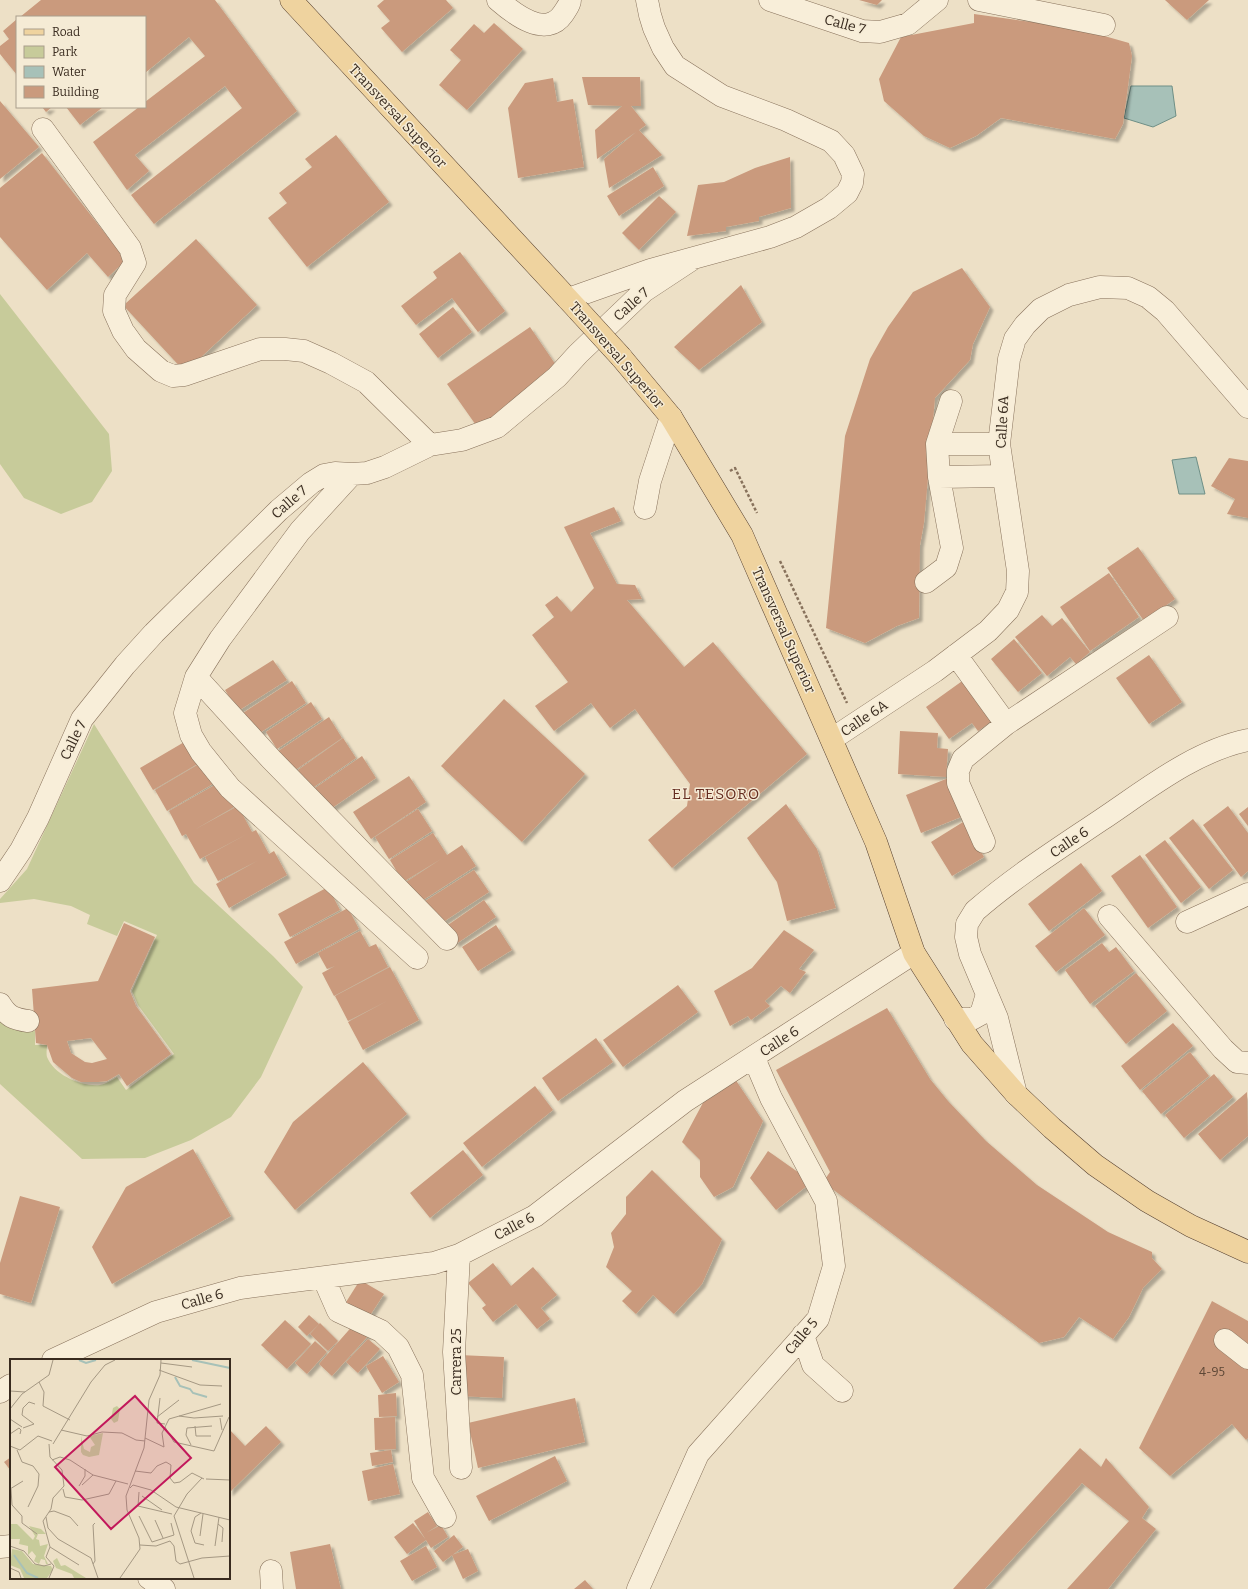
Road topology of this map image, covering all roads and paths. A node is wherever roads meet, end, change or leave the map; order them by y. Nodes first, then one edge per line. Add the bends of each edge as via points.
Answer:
1 (291, 0) edge
2 (498, 0) edge
3 (570, 0) edge
4 (647, 0) edge
5 (770, 0) edge
6 (937, 0) edge
7 (978, 0) edge
8 (1104, 26) dead end
9 (43, 129) dead end
10 (691, 260) junction
11 (573, 304) junction
12 (951, 401) dead end
13 (1248, 407) edge
14 (672, 417) junction
15 (937, 444) junction
16 (999, 444) junction
17 (430, 445) junction
18 (352, 474) junction
19 (1003, 476) junction
20 (939, 477) junction
21 (645, 508) dead end
22 (926, 582) dead end
23 (1167, 617) dead end
24 (956, 655) junction
25 (196, 677) junction
26 (1006, 724) junction
27 (832, 739) junction
28 (1248, 740) edge
29 (984, 842) dead end
30 (0, 880) edge
31 (1248, 894) edge
32 (1109, 916) dead end
33 (1187, 922) dead end
34 (448, 939) dead end
35 (914, 953) junction
36 (417, 958) dead end
37 (987, 994) junction
38 (0, 1004) edge
39 (956, 1019) junction
40 (28, 1021) dead end
41 (754, 1058) junction
42 (1248, 1063) edge
43 (1016, 1094) junction
44 (1248, 1252) edge
45 (459, 1255) junction
46 (324, 1279) junction
47 (803, 1335) junction
48 (1225, 1340) dead end
49 (1248, 1358) edge
50 (56, 1359) edge
51 (10, 1386) edge
52 (0, 1392) edge
53 (842, 1392) dead end
54 (461, 1468) dead end
55 (445, 1517) dead end
56 (10, 1546) edge
57 (0, 1547) edge
58 (139, 1579) edge
59 (150, 1579) edge
60 (134, 1589) edge
61 (164, 1589) edge
62 (638, 1589) edge

1 - 11 main road, Transversal Superior
2 - 3 street via 529,23 549,25 561,17
4 - 10 street, Calle 7 via 654,28 675,66 722,96 786,120 831,141 844,155 853,174 847,193 830,208 796,227
5 - 6 street, Calle 7 via 855,30 880,32 908,24
7 - 8 street
9 - 17 street via 130,248 135,263 115,295 114,311 123,332 136,349 161,371 173,376 184,374 260,349 304,352 366,382
10 - 11 street, Calle 7 via 650,270
10 - 17 street, Calle 7 via 644,291 557,377 497,427 462,440
11 - 14 main road, Transversal Superior, bridge
12 - 15 street
13 - 16 street, Calle 6A via 1165,311 1148,297 1128,288 1100,287 1069,295 1041,309 1025,325 1009,358
14 - 21 street via 650,481
14 - 27 main road, Transversal Superior via 742,534
15 - 16 street
15 - 20 street
16 - 19 street, Calle 6A
17 - 18 street, Calle 7 via 385,467 367,473
18 - 25 street via 300,531 220,639
18 - 30 street, Calle 7 via 334,472 311,483 279,510 124,665 82,719 38,818 21,850
19 - 20 street
19 - 24 street, Calle 6A via 1018,571 1017,592 1008,610 988,631
20 - 22 street via 952,548 946,567
23 - 26 street
24 - 26 street
24 - 27 street, Calle 6A
25 - 34 street via 276,765
25 - 36 street via 185,713 191,735 201,752 230,788
26 - 29 street via 963,759 958,772 958,783
27 - 35 main road, Transversal Superior via 876,842
28 - 37 street, Calle 6 via 1198,758 1158,782 1050,854 975,911 967,924 966,937 970,954
31 - 33 street
32 - 42 street via 1223,1050 1237,1062
35 - 39 main road, Transversal Superior
35 - 41 street, Calle 6
37 - 39 street via 981,1014 972,1019
37 - 43 street, Calle 6 via 997,1018
38 - 40 street via 5,1013 16,1019
39 - 43 main road, Transversal Superior via 972,1044
41 - 45 street, Calle 6 via 685,1101 535,1216
41 - 47 street, Calle 5 via 771,1098 826,1201 834,1266 818,1319
43 - 44 main road, Transversal Superior via 1096,1165 1141,1196 1191,1226
45 - 46 street, Calle 6 via 434,1263
45 - 54 street, Carrera 25 via 454,1352
46 - 50 street, Calle 6 via 240,1288 156,1312
46 - 55 street via 338,1311 381,1331 398,1347 412,1375 423,1478
47 - 53 street via 813,1365
47 - 62 street, Calle 5 via 698,1454
48 - 49 street
51 - 52 street
56 - 57 street
58 - 60 street
59 - 61 street

